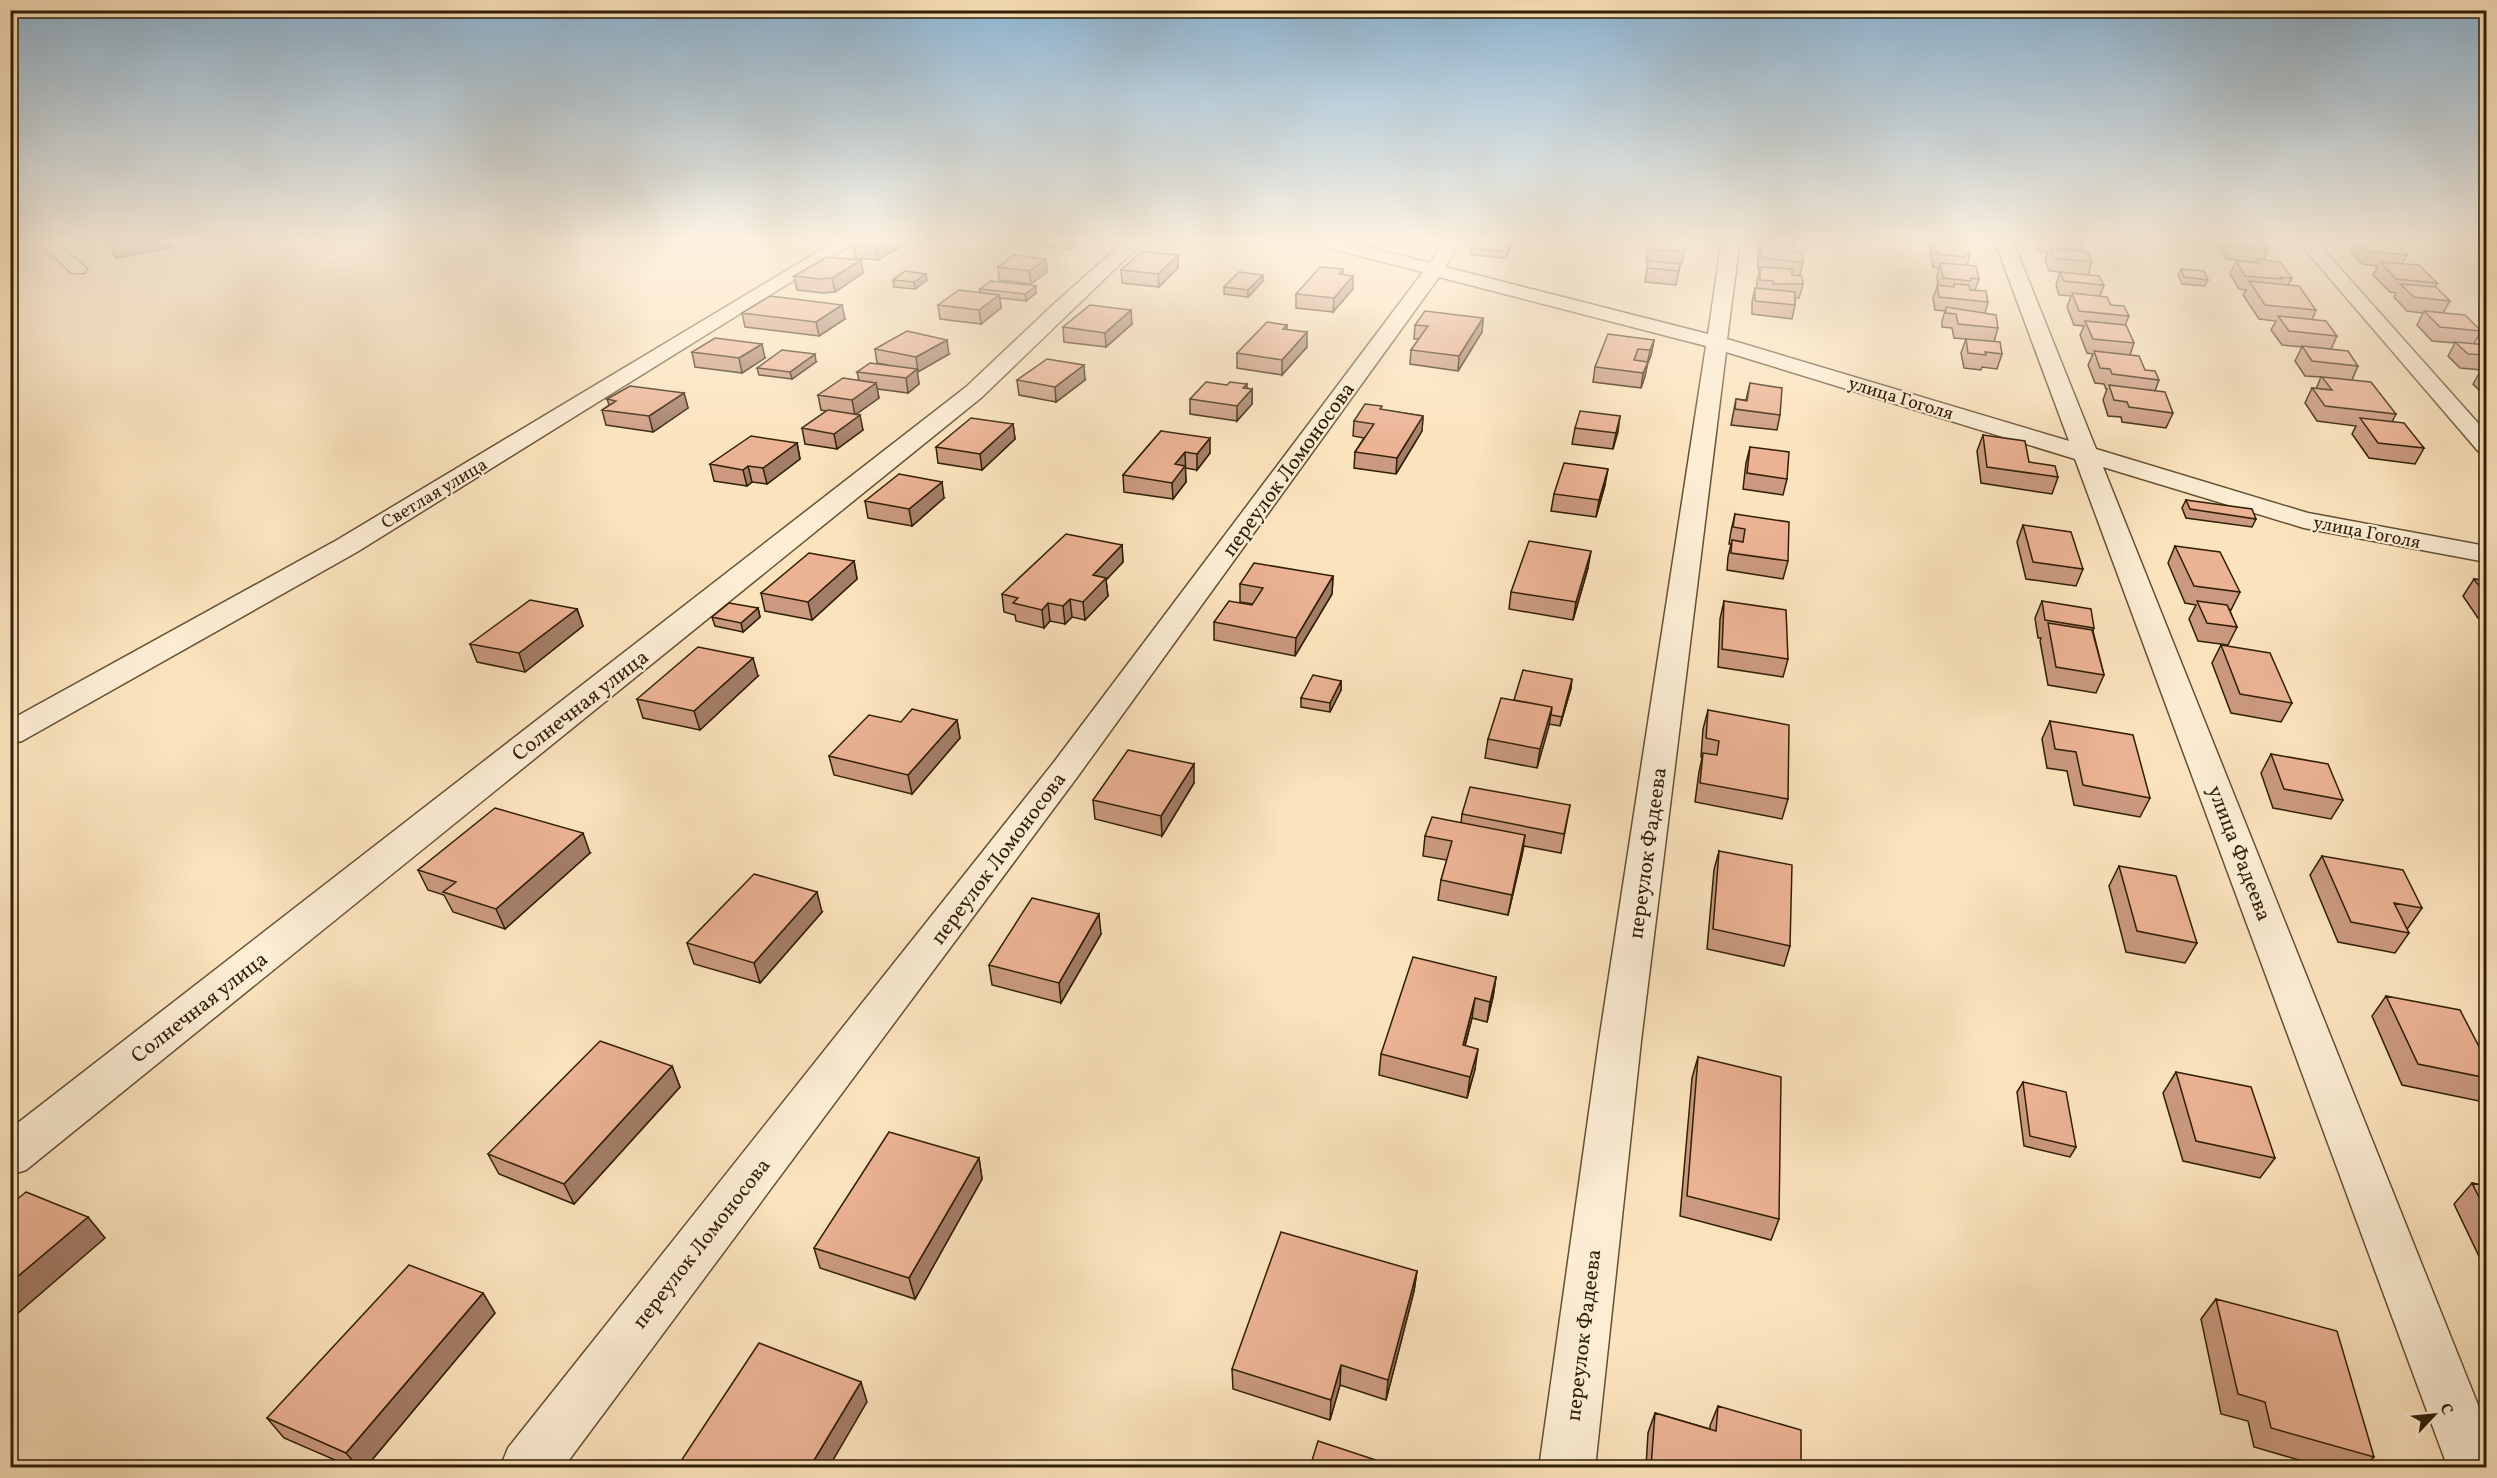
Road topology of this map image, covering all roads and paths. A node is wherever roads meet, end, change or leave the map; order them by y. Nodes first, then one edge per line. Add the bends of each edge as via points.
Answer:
1 (739, 308) edge
2 (1061, 308) edge
3 (1405, 308) edge
4 (1612, 308) edge
5 (1722, 308) edge
6 (2030, 308) edge
7 (2365, 308) edge
8 (1718, 342) junction
9 (2487, 446) edge
10 (2086, 453) junction
11 (2487, 554) edge
12 (10, 734) edge
13 (10, 1156) edge
14 (528, 1467) edge
15 (1567, 1467) edge
16 (2476, 1467) edge

1 - 12 street, Светлая улица via 347,546
2 - 13 street, Солнечная улица via 974,392
3 - 14 street, переулок Ломоносова via 1066,769
4 - 8 street, улица Гоголя
5 - 8 street, переулок Фадеева
6 - 10 street, улица Фадеева
7 - 9 street
8 - 10 street, улица Гоголя
8 - 15 street, переулок Фадеева via 1620,1041
10 - 11 street, улица Гоголя via 2304,520
10 - 16 street, улица Фадеева

